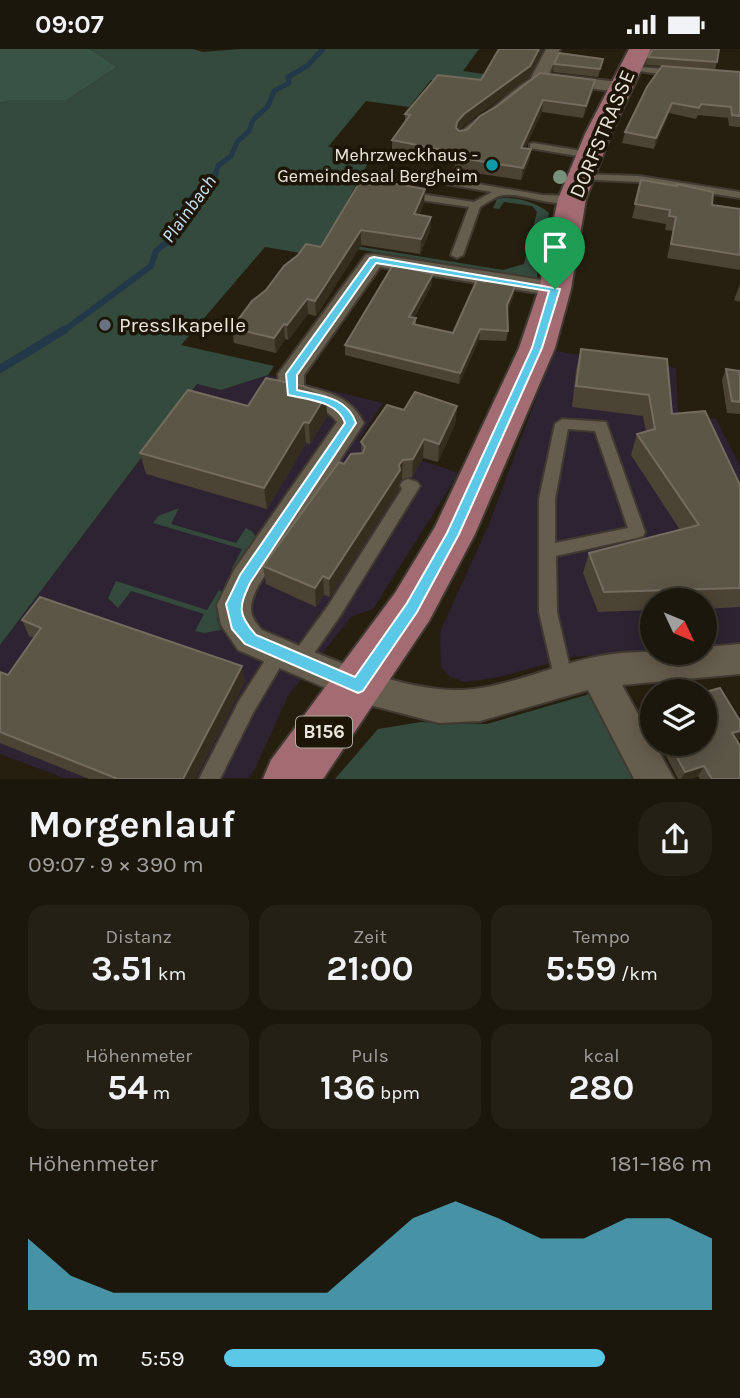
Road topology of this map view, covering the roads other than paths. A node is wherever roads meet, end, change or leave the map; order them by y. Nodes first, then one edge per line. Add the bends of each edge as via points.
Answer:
1 (553, 49) edge
2 (630, 68) edge
3 (682, 74) edge
4 (539, 78) junction
5 (460, 138) edge
6 (533, 146) dead end
7 (581, 177) junction
8 (450, 182) dead end
9 (503, 191) junction
10 (397, 194) edge
11 (740, 195) edge
12 (475, 205) junction
13 (457, 255) dead end
14 (555, 289) junction
15 (408, 485) dead end
16 (548, 551) junction
17 (289, 656) junction
18 (740, 659) edge
19 (580, 677) junction
20 (358, 686) junction
21 (209, 779) edge
22 (290, 779) edge
23 (654, 779) edge

1 - 4 street
2 - 3 lane
2 - 4 street
2 - 7 main road, DORFSTRASSE / B156
4 - 5 lane via 519,87 493,113 472,122
6 - 7 lane
7 - 9 lane via 542,198
7 - 11 lane via 639,180
7 - 14 main road, DORFSTRASSE / B156
8 - 9 lane
9 - 12 lane
10 - 12 lane
12 - 13 lane
14 - 17 street via 374,260 291,374 292,392 335,404 351,423 337,460 245,579 233,604 237,625 250,639
14 - 20 main road, DORFSTRASSE / B156 via 537,348 453,534 412,607
15 - 17 lane via 412,486 334,611
16 - 16 lane via 547,499 562,424 601,426 637,532
16 - 19 lane via 548,612
17 - 20 street
17 - 21 lane via 246,707
18 - 19 street
19 - 20 street via 480,705 439,706
19 - 23 street
20 - 22 main road, DORFSTRASSE / B156

